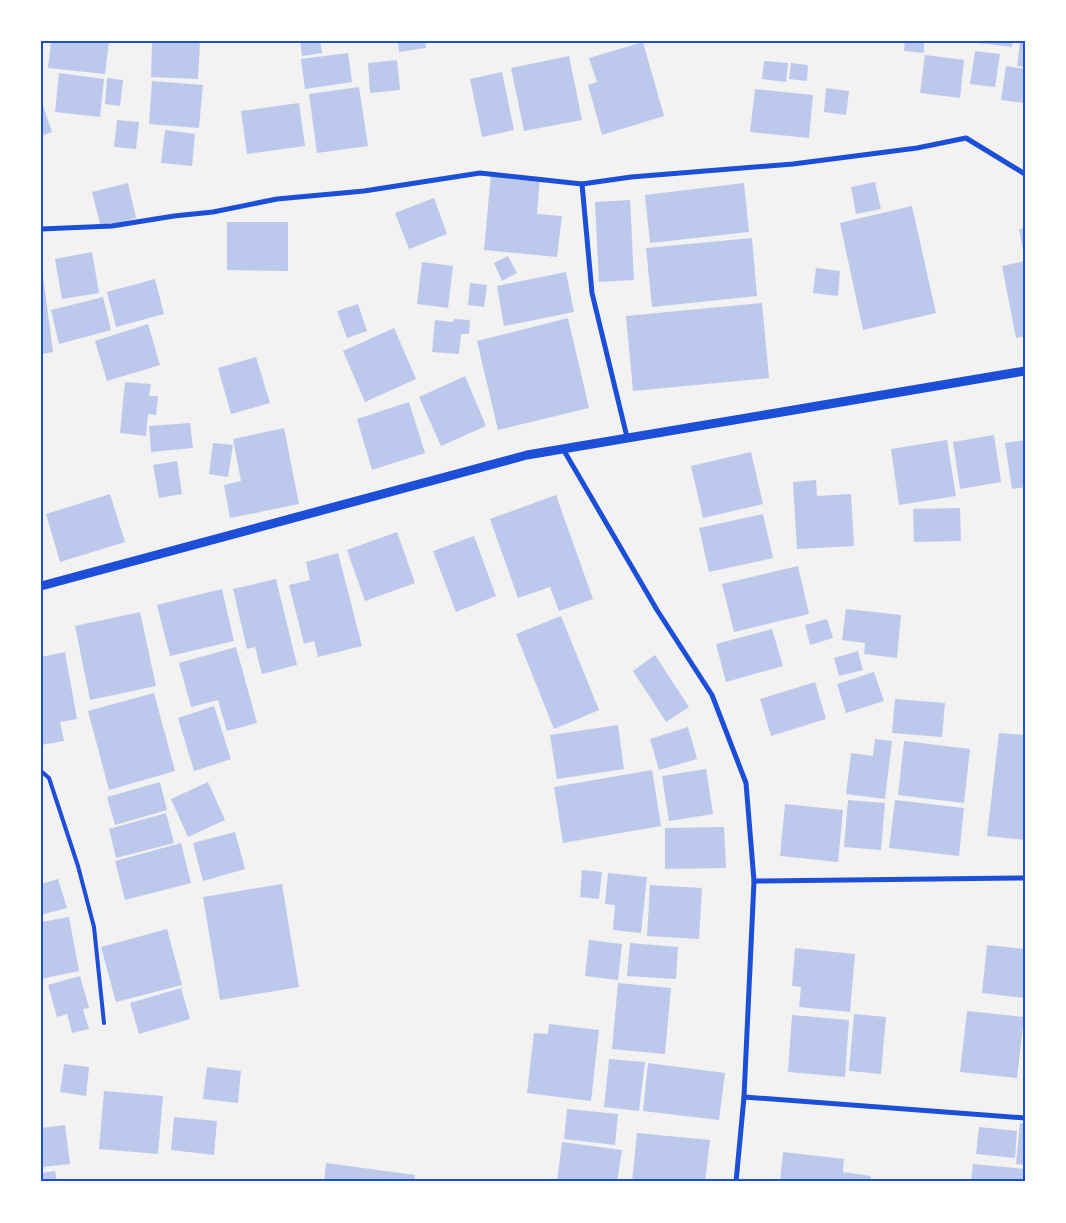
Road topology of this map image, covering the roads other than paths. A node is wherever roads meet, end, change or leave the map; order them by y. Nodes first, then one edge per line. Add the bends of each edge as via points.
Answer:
1 (1025, 174) edge
2 (582, 184) junction
3 (41, 229) edge
4 (1025, 371) edge
5 (627, 437) junction
6 (563, 450) junction
7 (41, 586) edge
8 (41, 771) edge
9 (1025, 878) edge
10 (754, 881) junction
11 (104, 1023) dead end
12 (744, 1097) junction
13 (1025, 1118) edge
14 (736, 1182) edge

1 - 2 street via 966,138 917,148 793,164
2 - 3 street via 480,173 364,191 278,199 112,226
2 - 5 street via 592,293
4 - 5 street
5 - 6 street
6 - 7 street via 527,455
6 - 10 street via 657,610 712,695 746,783
8 - 11 lane via 49,778 94,927
9 - 10 street
10 - 12 street
12 - 13 street
12 - 14 street

